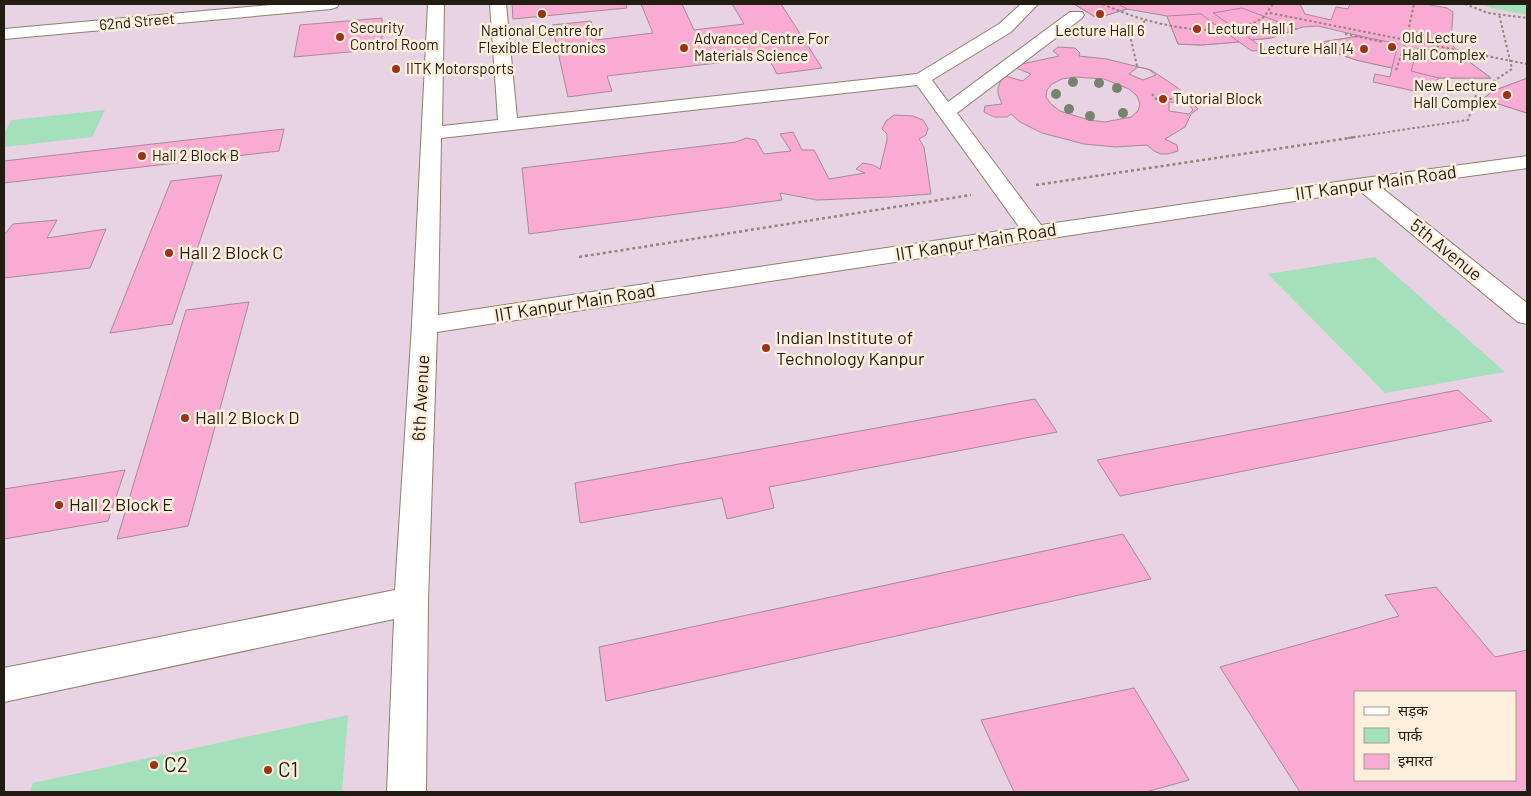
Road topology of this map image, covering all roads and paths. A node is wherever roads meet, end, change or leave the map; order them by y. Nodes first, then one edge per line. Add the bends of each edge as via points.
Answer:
1 (331, 4) edge
2 (436, 4) edge
3 (498, 4) edge
4 (1030, 4) edge
5 (1103, 4) edge
6 (1273, 4) edge
7 (1414, 4) edge
8 (1464, 4) edge
9 (1270, 13) junction
10 (1499, 14) junction
11 (1076, 15) dead end
12 (1527, 18) edge
13 (1145, 21) junction
14 (4, 34) edge
15 (1345, 34) dead end
16 (1406, 40) junction
17 (1383, 42) dead end
18 (1511, 60) junction
19 (1527, 64) edge
20 (1137, 66) dead end
21 (1396, 70) dead end
22 (922, 79) junction
23 (1174, 91) dead end
24 (1152, 94) dead end
25 (947, 112) junction
26 (508, 124) junction
27 (431, 133) junction
28 (1527, 162) edge
29 (1364, 184) junction
30 (1003, 190) junction
31 (1035, 233) junction
32 (579, 257) dead end
33 (1527, 316) edge
34 (425, 325) junction
35 (411, 602) junction
36 (4, 685) edge
37 (407, 792) edge

1 - 14 street, 62nd Street
2 - 27 street, 6th Avenue
3 - 26 street
4 - 22 street via 1005,28
5 - 13 path
6 - 9 path
7 - 16 path
8 - 10 path
9 - 13 path via 1256,22 1234,27 1175,27
9 - 16 path
10 - 12 path
10 - 18 path
11 - 25 street
13 - 20 path via 1130,35
15 - 17 path
16 - 18 path
16 - 21 path
18 - 19 path
18 - 30 path via 1512,69 1477,92 1468,120
22 - 25 street
22 - 26 street
23 - 24 path via 1180,100 1156,99
25 - 30 street
26 - 27 street
27 - 34 street, 6th Avenue
28 - 29 street, IIT Kanpur Main Road
29 - 31 street, IIT Kanpur Main Road
29 - 33 street, 5th Avenue
30 - 31 street
30 - 32 path
31 - 34 street, IIT Kanpur Main Road
34 - 35 street, 6th Avenue
35 - 36 street
35 - 37 street, 6th Avenue

